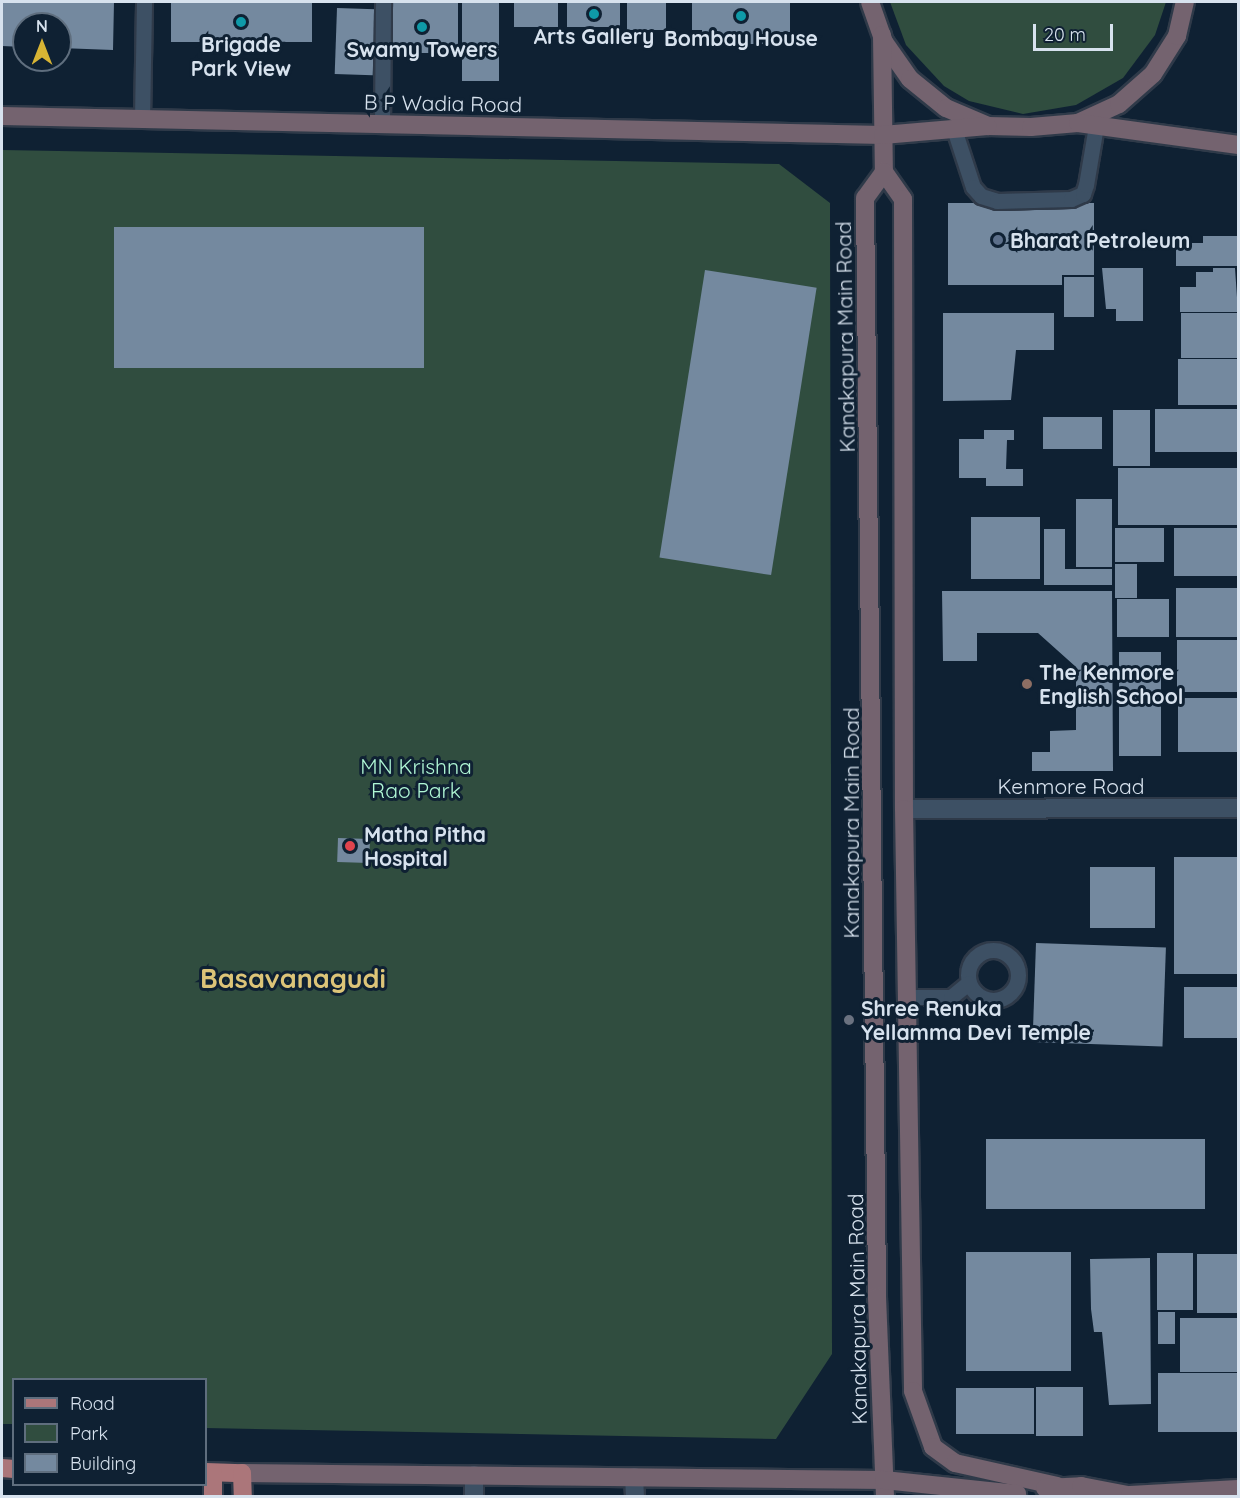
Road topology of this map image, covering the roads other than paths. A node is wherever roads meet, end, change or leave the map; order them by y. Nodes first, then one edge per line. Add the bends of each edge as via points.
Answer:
1 (144, 2) edge
2 (383, 2) edge
3 (870, 2) edge
4 (1185, 2) edge
5 (882, 35) junction
6 (2, 116) edge
7 (142, 119) junction
8 (382, 124) junction
9 (1087, 125) junction
10 (988, 126) junction
11 (954, 129) junction
12 (883, 135) junction
13 (1239, 145) edge
14 (884, 172) junction
15 (1239, 808) edge
16 (904, 809) junction
17 (968, 983) dead end
18 (907, 998) junction
19 (209, 1472) edge
20 (242, 1473) junction
21 (474, 1475) junction
22 (634, 1477) junction
23 (1057, 1486) junction
24 (884, 1488) edge
25 (1239, 1489) edge
26 (1015, 1495) edge
27 (1131, 1496) edge
28 (213, 1497) edge
29 (243, 1497) edge
30 (474, 1497) edge
31 (635, 1497) edge

1 - 7 lane
2 - 8 lane
3 - 5 main road
4 - 9 main road via 1177,36 1153,74
5 - 10 main road via 910,79 946,108
5 - 12 main road
6 - 7 main road, B P Wadia Road
7 - 8 main road, B P Wadia Road
8 - 12 main road, B P Wadia Road
9 - 10 main road, B P Wadia Road
9 - 11 lane via 1086,185 1083,194 1071,199 997,201 981,196 973,187
9 - 13 main road
10 - 11 main road, B P Wadia Road
11 - 12 main road, B P Wadia Road
12 - 14 main road
14 - 16 main road via 903,199
14 - 24 main road, Kanakapura Main Road via 865,198 878,1297
15 - 16 street, Kenmore Road
16 - 18 main road
17 - 18 lane via 951,998
18 - 23 main road via 910,1315 913,1391 922,1427 933,1447 955,1463
19 - 20 main road
19 - 28 main road
20 - 21 main road
20 - 29 main road
21 - 22 main road
21 - 30 street
22 - 24 main road
22 - 31 street
23 - 26 main road
23 - 27 main road
24 - 26 main road
25 - 27 main road

